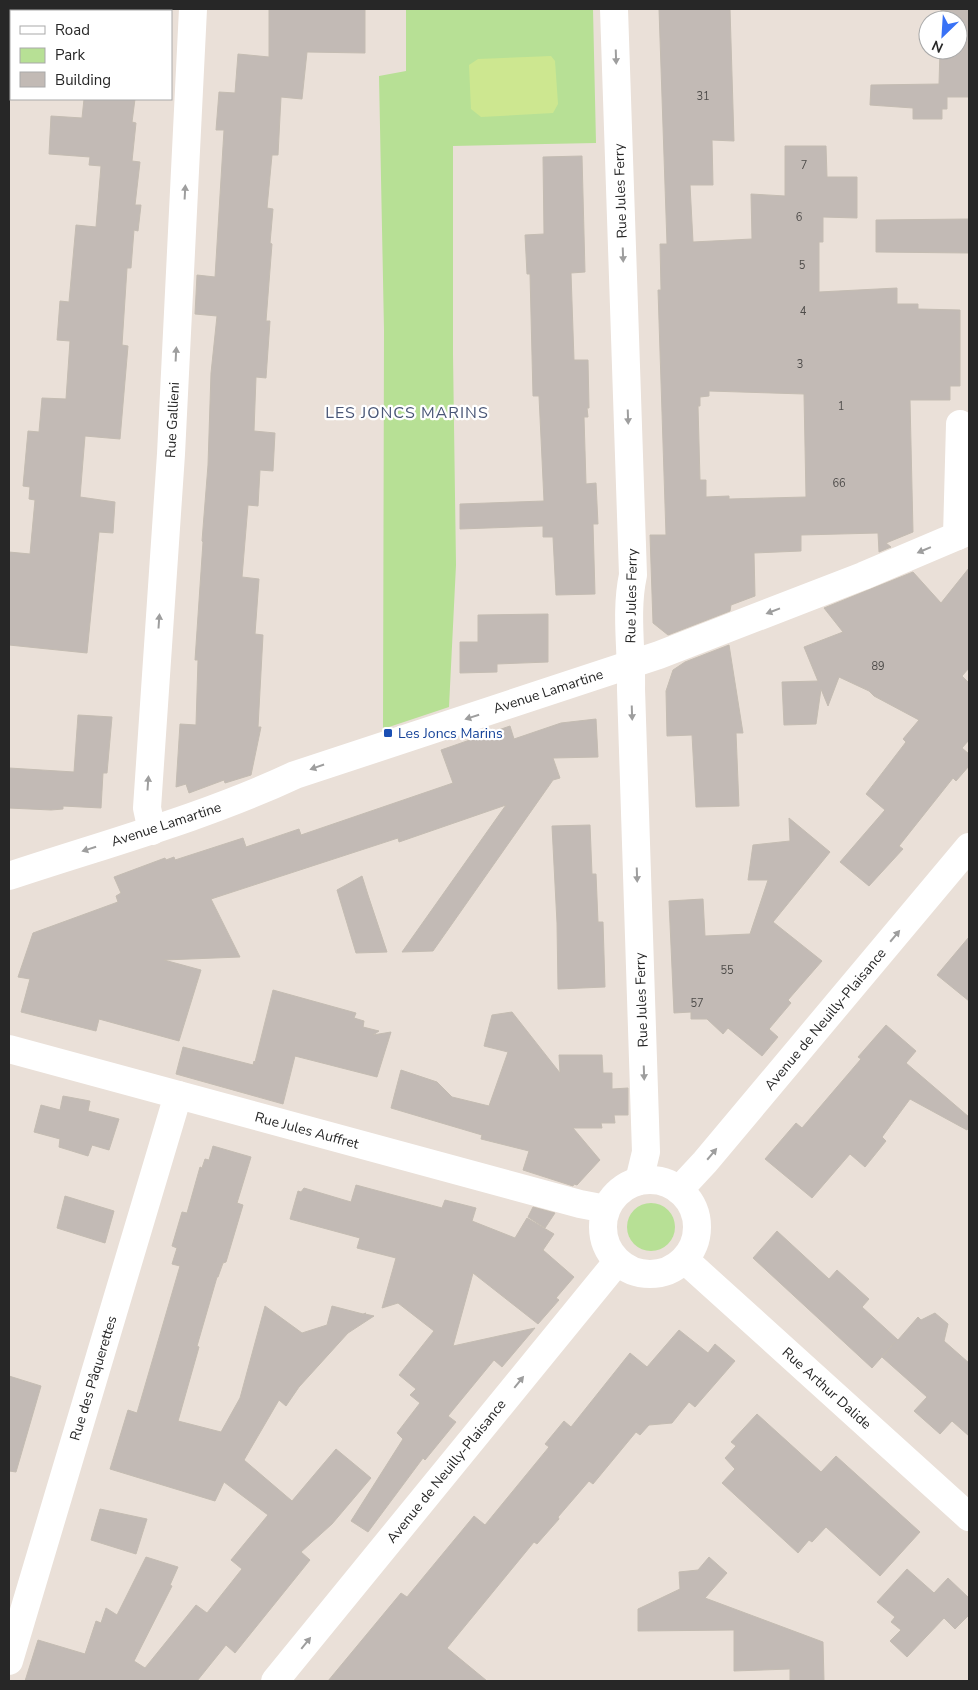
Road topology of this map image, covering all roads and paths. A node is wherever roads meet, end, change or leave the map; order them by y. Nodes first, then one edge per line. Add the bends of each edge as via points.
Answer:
1 (193, 9) edge
2 (614, 9) edge
3 (960, 424) dead end
4 (963, 534) edge
5 (632, 664) junction
6 (152, 831) junction
7 (969, 847) edge
8 (9, 876) edge
9 (9, 1049) edge
10 (178, 1095) junction
11 (639, 1181) junction
12 (679, 1190) junction
13 (606, 1209) junction
14 (685, 1260) junction
15 (617, 1262) junction
16 (969, 1517) edge
17 (9, 1661) edge
18 (275, 1681) edge

6 -> 1 street, Rue Gallieni via 147,808 171,454
2 -> 5 street, Rue Jules Ferry via 633,575 629,595
3 - 4 street
4 -> 5 street, Avenue Lamartine via 863,576
5 -> 6 street, Avenue Lamartine via 295,775 256,793
5 -> 11 street, Rue Jules Ferry via 646,1152
6 -> 8 street, Avenue Lamartine
12 -> 7 street, Avenue de Neuilly-Plaisance
9 - 10 street, Rue Jules Auffret
10 - 13 street, Rue Jules Auffret
10 - 17 street, Rue des Pâquerettes
11 - 12 street via 667,1183
11 - 13 street via 619,1192
12 - 14 street via 695,1213 697,1226 696,1240
13 - 15 street via 603,1237
14 - 15 street via 656,1274 629,1270
14 - 16 street, Rue Arthur Dalide
18 -> 15 street, Avenue de Neuilly-Plaisance

